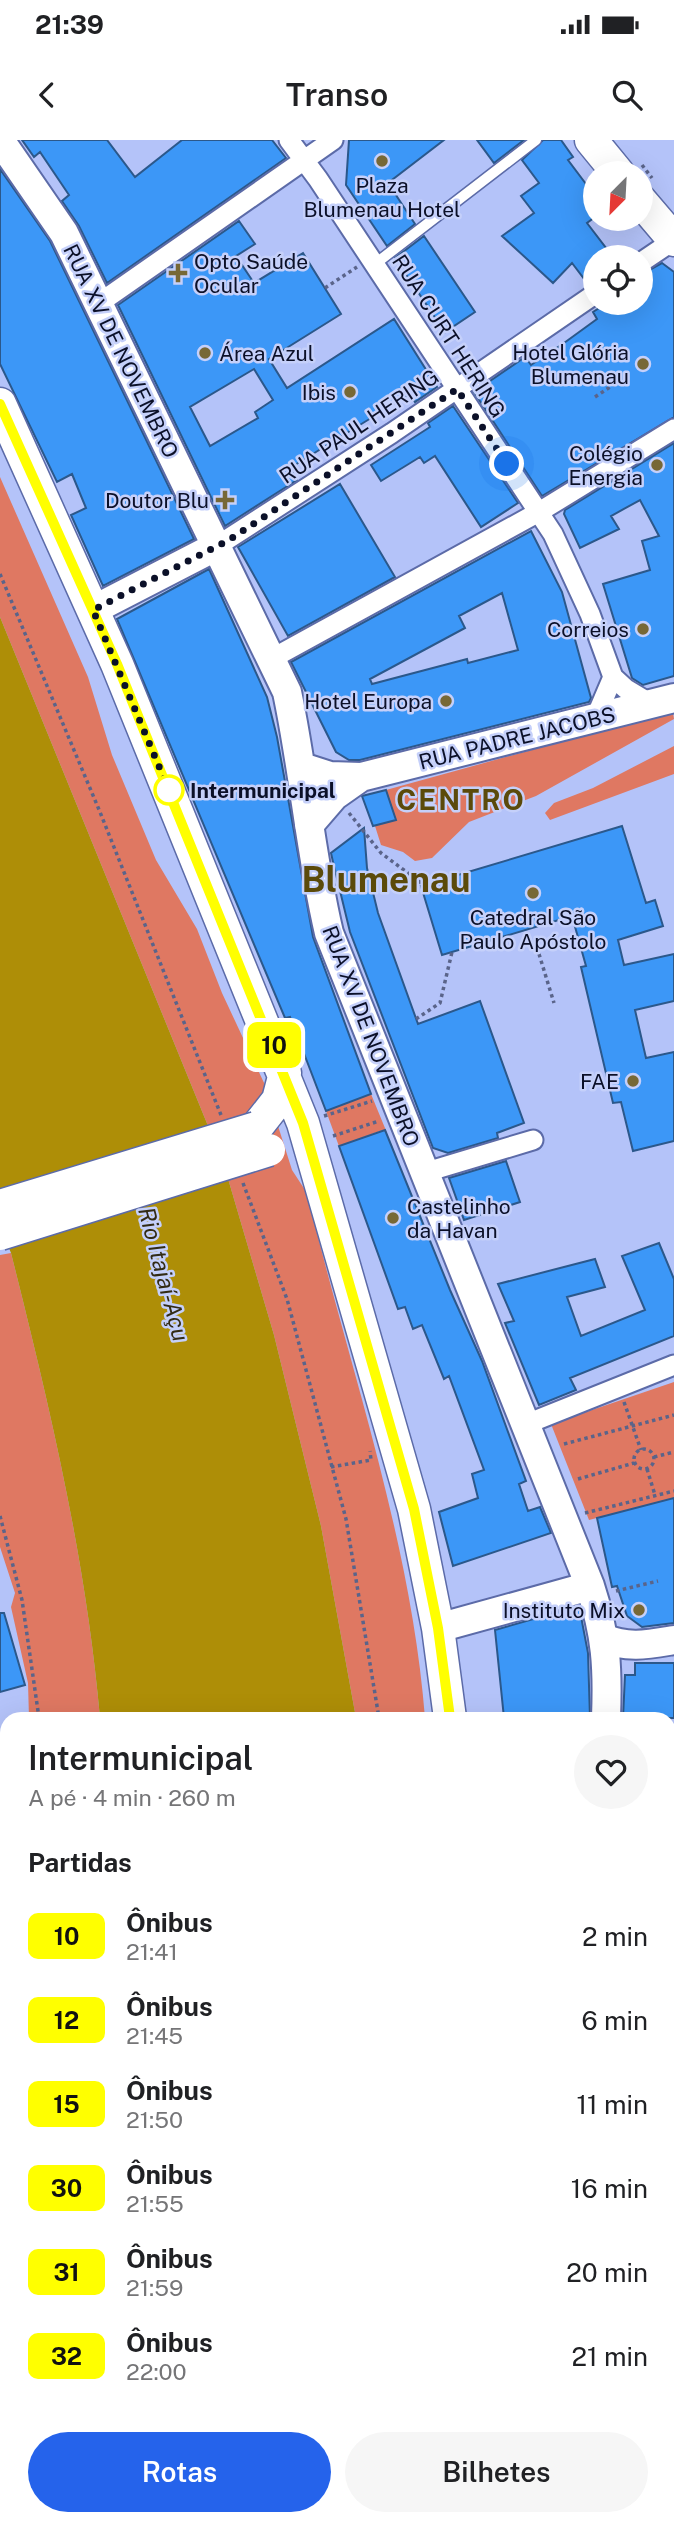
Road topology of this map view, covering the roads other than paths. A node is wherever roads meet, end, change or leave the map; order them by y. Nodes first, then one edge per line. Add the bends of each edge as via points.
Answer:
1 (0, 140) edge
2 (289, 140) edge
3 (333, 140) edge
4 (537, 140) edge
5 (591, 140) edge
6 (305, 161) junction
7 (621, 161) edge
8 (653, 200) edge
9 (674, 240) edge
10 (653, 254) edge
11 (375, 264) junction
12 (583, 302) edge
13 (99, 304) junction
14 (457, 389) junction
15 (0, 404) edge
16 (674, 429) edge
17 (539, 512) junction
18 (217, 546) junction
19 (93, 610) junction
20 (273, 658) junction
21 (613, 677) junction
22 (663, 701) edge
23 (595, 719) junction
24 (302, 767) junction
25 (361, 777) junction
26 (309, 825) junction
27 (285, 1073) junction
28 (263, 1139) junction
29 (533, 1140) dead end
30 (314, 1159) junction
31 (423, 1173) junction
32 (0, 1206) edge
33 (0, 1234) edge
34 (674, 1365) edge
35 (524, 1425) junction
36 (591, 1591) junction
37 (438, 1628) junction
38 (674, 1640) edge
39 (606, 1651) junction
40 (449, 1712) edge
41 (606, 1712) edge

1 - 13 street, RUA XV DE NOVEMBRO via 64,233
2 - 6 street, RUA CURT HERING
3 - 6 street
4 - 11 lane
5 - 7 main road
6 - 11 street, RUA CURT HERING
6 - 13 street
8 - 9 main road
9 - 10 street
11 - 14 street, RUA CURT HERING
12 - 14 street, RUA PAUL HERING
13 - 18 street, RUA XV DE NOVEMBRO
14 - 17 street, RUA CURT HERING
14 - 18 street, RUA PAUL HERING
15 - 19 main road
16 - 17 street
17 - 20 street
17 - 21 street, RUA CURT HERING via 590,614
18 - 19 street
18 - 20 street, RUA XV DE NOVEMBRO
19 - 27 main road
20 - 24 street, RUA XV DE NOVEMBRO via 287,692
21 - 22 street via 626,689
21 - 23 street
22 - 23 street, RUA PADRE JACOBS
23 - 25 street, RUA PADRE JACOBS
24 - 25 street, RUA PADRE JACOBS via 330,776
24 - 26 street, RUA XV DE NOVEMBRO
25 - 26 street, RUA PADRE JACOBS via 334,796
26 - 31 street, RUA XV DE NOVEMBRO via 329,933
27 - 28 main road
27 - 30 main road
28 - 30 main road
28 - 32 main road, bridge
28 - 33 main road, bridge
29 - 31 street
30 - 37 main road via 414,1509
31 - 35 street, RUA XV DE NOVEMBRO
34 - 35 street
35 - 36 street, RUA XV DE NOVEMBRO
36 - 37 street
36 - 39 street, RUA XV DE NOVEMBRO
37 - 40 main road
38 - 39 street
39 - 41 street, RUA XV DE NOVEMBRO

